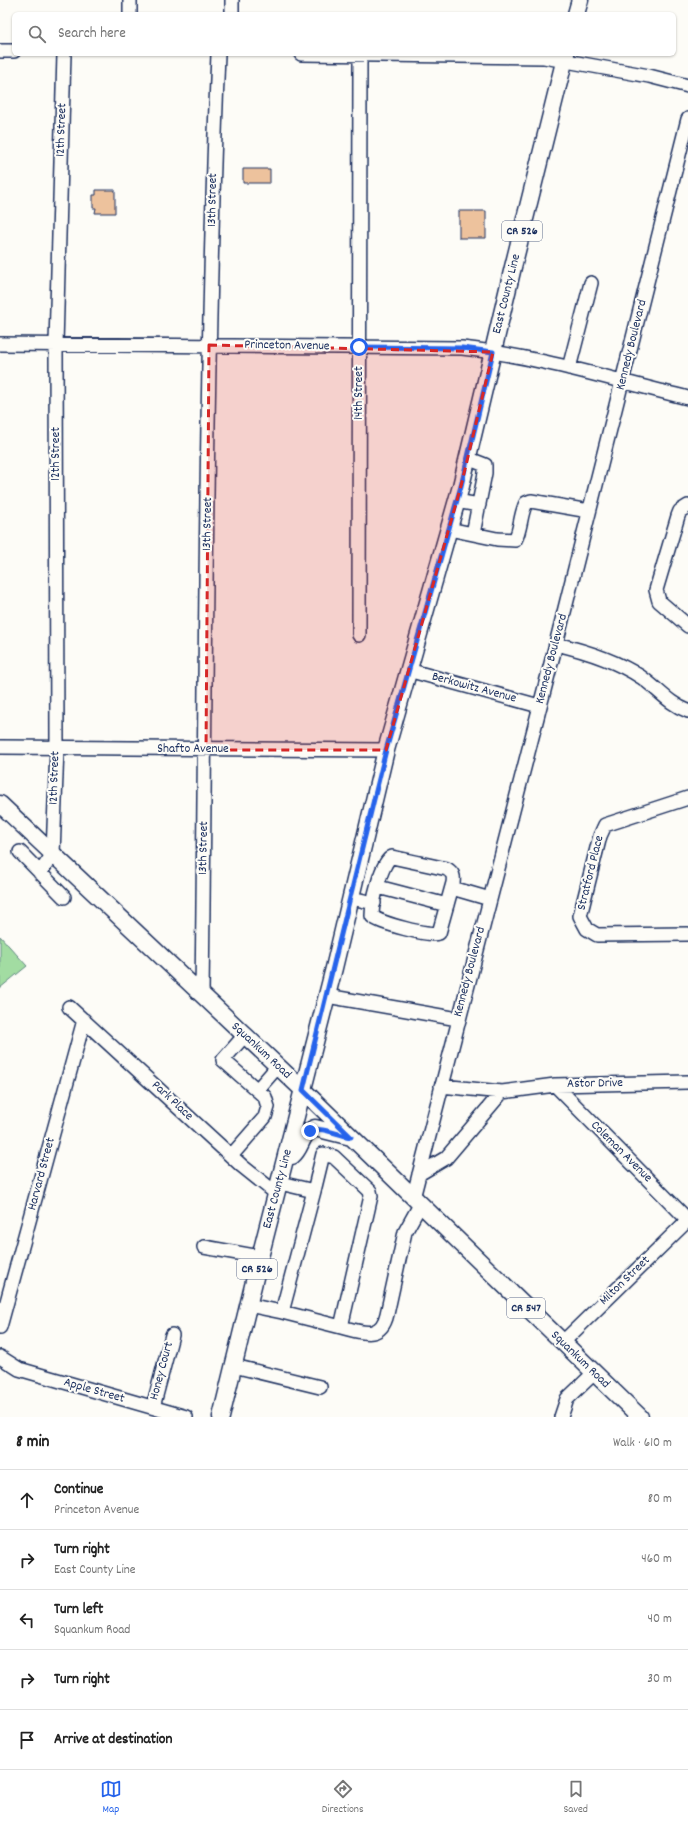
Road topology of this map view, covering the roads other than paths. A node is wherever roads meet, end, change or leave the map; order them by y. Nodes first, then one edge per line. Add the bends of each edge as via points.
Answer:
1 (130, 0) edge
2 (232, 0) edge
3 (580, 0) edge
4 (130, 12) edge
5 (232, 12) edge
6 (577, 12) edge
7 (0, 51) edge
8 (12, 51) edge
9 (64, 56) edge
10 (218, 56) edge
11 (360, 56) edge
12 (452, 56) edge
13 (566, 57) edge
14 (688, 86) edge
15 (688, 119) edge
16 (591, 283) dead end
17 (0, 344) edge
18 (56, 344) junction
19 (209, 345) junction
20 (359, 347) junction
21 (493, 352) junction
22 (569, 368) junction
23 (622, 382) junction
24 (688, 398) edge
25 (467, 458) junction
26 (456, 501) junction
27 (479, 505) junction
28 (688, 506) edge
29 (589, 511) junction
30 (448, 529) junction
31 (473, 534) junction
32 (688, 626) edge
33 (359, 635) dead end
34 (556, 644) junction
35 (408, 670) junction
36 (539, 706) junction
37 (688, 711) edge
38 (0, 747) edge
39 (57, 748) junction
40 (206, 750) junction
41 (386, 750) junction
42 (688, 798) edge
43 (0, 804) edge
44 (20, 852) dead end
45 (53, 854) junction
46 (40, 873) junction
47 (378, 887) junction
48 (452, 888) junction
49 (64, 897) dead end
50 (351, 898) junction
51 (490, 899) junction
52 (374, 904) junction
53 (447, 905) junction
54 (688, 934) edge
55 (202, 994) junction
56 (327, 996) junction
57 (69, 1007) dead end
58 (458, 1019) junction
59 (84, 1020) junction
60 (245, 1035) junction
61 (278, 1066) junction
62 (688, 1082) edge
63 (555, 1085) junction
64 (441, 1086) junction
65 (257, 1090) junction
66 (303, 1090) junction
67 (502, 1092) junction
68 (351, 1137) junction
69 (231, 1156) junction
70 (285, 1162) junction
71 (419, 1174) junction
72 (278, 1188) junction
73 (314, 1191) junction
74 (416, 1201) junction
75 (688, 1220) edge
76 (204, 1247) dead end
77 (260, 1257) junction
78 (248, 1305) junction
79 (282, 1312) junction
80 (0, 1327) edge
81 (341, 1328) junction
82 (172, 1335) dead end
83 (562, 1343) junction
84 (2, 1358) edge
85 (234, 1366) junction
86 (594, 1373) junction
87 (320, 1387) dead end
88 (154, 1411) edge
89 (186, 1417) edge
90 (221, 1417) edge
91 (561, 1417) edge
92 (640, 1417) edge

1 - 4 street
2 - 5 street
3 - 6 main road
7 - 8 street
9 - 18 street, 12th Street
10 - 19 street, 13th Street via 212,182
11 - 20 street, 14th Street
12 - 13 street
13 - 14 street
13 - 21 main road, East County Line / CR 526
15 - 23 street, Kennedy Boulevard
16 - 22 street
17 - 18 street, Princeton Avenue
18 - 19 street, Princeton Avenue
18 - 39 street, 12th Street
19 - 20 street, Princeton Avenue
19 - 40 street, 13th Street
20 - 21 street, Princeton Avenue via 462,348
20 - 33 street, 14th Street
21 - 22 street, Princeton Avenue
21 - 25 main road, East County Line / CR 526
22 - 23 street, Princeton Avenue
23 - 24 street, Princeton Avenue
23 - 29 street, Kennedy Boulevard
25 - 26 main road, East County Line / CR 526
25 - 27 street via 485,465
26 - 27 street
26 - 30 main road, East County Line / CR 526
27 - 31 street
28 - 32 street via 680,511 678,516 656,590 659,601
29 - 31 street via 531,501 526,503 520,532 515,540
29 - 34 street, Kennedy Boulevard
30 - 31 street
30 - 35 main road, East County Line / CR 526
34 - 36 street, Kennedy Boulevard
34 - 37 street via 617,663 642,678 665,699
35 - 36 street, Berkowitz Avenue
35 - 41 main road, East County Line / CR 526
36 - 51 street, Kennedy Boulevard
38 - 39 street, Shafto Avenue
39 - 40 street, Shafto Avenue
39 - 45 street, 12th Street
40 - 41 street, Shafto Avenue
40 - 55 street, 13th Street
41 - 50 main road, East County Line / CR 526
42 - 54 street, Stratford Place via 604,825 580,916 587,929 597,935
43 - 45 main road, Squankum Road / CR 547
44 - 46 street
45 - 46 street
45 - 55 main road, Squankum Road / CR 547
46 - 49 street
47 - 48 street via 385,862 392,857 447,869 454,876
47 - 52 street
47 - 53 street
48 - 51 street
48 - 53 street
50 - 52 street
50 - 56 main road, East County Line / CR 526
51 - 58 street, Kennedy Boulevard
52 - 53 street via 372,916 375,919 435,935 441,930
55 - 60 main road, Squankum Road / CR 547
56 - 58 street
56 - 66 main road, East County Line / CR 526
57 - 59 street, Park Place
58 - 64 street, Kennedy Boulevard
59 - 69 street, Park Place
59 - 80 street, Harvard Street
60 - 61 main road, Squankum Road / CR 547
60 - 65 street via 223,1060
61 - 65 street
61 - 66 main road, Squankum Road / CR 547
62 - 63 street, Astor Drive
63 - 67 street, Astor Drive
63 - 75 street, Coleman Avenue
64 - 67 street, Astor Drive
64 - 71 street, Kennedy Boulevard
65 - 69 street via 265,1096 268,1107 266,1117
66 - 68 main road, Squankum Road / CR 547
66 - 70 main road, East County Line / CR 526
67 - 71 street via 446,1158
68 - 70 main road via 315,1128 304,1136 297,1152
68 - 74 main road, Squankum Road / CR 547
69 - 72 street, Park Place
70 - 72 main road, East County Line / CR 526
71 - 74 street, Kennedy Boulevard
72 - 73 street
72 - 77 main road, East County Line / CR 526
73 - 79 street
73 - 81 street via 323,1154 334,1157 370,1191 371,1196
74 - 81 street, Kennedy Boulevard via 405,1232 383,1326 371,1333
74 - 83 main road, Squankum Road / CR 547
75 - 83 street, Milton Street
76 - 77 street
77 - 78 main road, East County Line / CR 526
78 - 79 street, Kennedy Boulevard
78 - 85 main road, East County Line / CR 526
79 - 81 street, Kennedy Boulevard
82 - 88 street, Honey Court
83 - 86 main road, Squankum Road / CR 547
84 - 88 street, Apple Street via 19,1369
85 - 87 street
85 - 90 main road, East County Line / CR 526
86 - 91 street via 567,1399
86 - 92 main road, Squankum Road / CR 547
88 - 89 street, Apple Street

